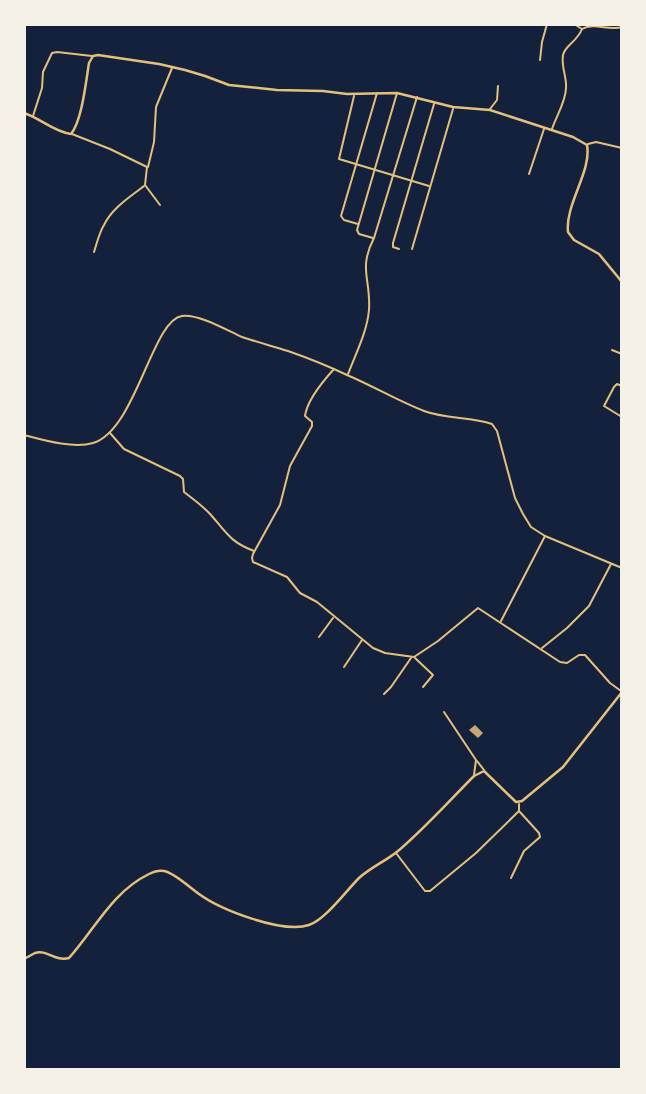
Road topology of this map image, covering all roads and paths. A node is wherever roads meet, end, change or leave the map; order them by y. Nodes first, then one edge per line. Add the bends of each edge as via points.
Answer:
1 (547, 24) edge
2 (574, 24) edge
3 (621, 27) edge
4 (582, 29) junction
5 (93, 56) junction
6 (540, 60) dead end
7 (173, 67) junction
8 (498, 86) dead end
9 (377, 92) junction
10 (355, 93) junction
11 (397, 93) junction
12 (416, 97) junction
13 (434, 103) junction
14 (453, 107) junction
15 (490, 110) junction
16 (24, 113) edge
17 (33, 116) junction
18 (544, 128) junction
19 (551, 130) junction
20 (71, 134) junction
21 (587, 145) junction
22 (621, 148) edge
23 (356, 164) junction
24 (147, 167) junction
25 (374, 170) junction
26 (529, 174) dead end
27 (393, 176) junction
28 (412, 181) junction
29 (145, 185) junction
30 (429, 186) junction
31 (160, 205) dead end
32 (358, 224) junction
33 (374, 238) junction
34 (399, 249) dead end
35 (412, 249) dead end
36 (94, 251) dead end
37 (621, 282) edge
38 (612, 350) dead end
39 (621, 354) edge
40 (334, 369) junction
41 (348, 375) junction
42 (621, 386) edge
43 (621, 417) edge
44 (109, 432) junction
45 (24, 435) edge
46 (545, 536) junction
47 (254, 552) junction
48 (611, 564) junction
49 (621, 569) edge
50 (334, 617) junction
51 (501, 622) junction
52 (320, 637) dead end
53 (363, 639) junction
54 (541, 648) junction
55 (412, 657) junction
56 (344, 667) dead end
57 (423, 687) dead end
58 (621, 692) edge
59 (384, 694) dead end
60 (444, 712) dead end
61 (476, 760) junction
62 (484, 771) junction
63 (474, 776) junction
64 (519, 803) junction
65 (519, 811) junction
66 (396, 853) junction
67 (511, 878) dead end
68 (24, 959) edge

1 - 6 street
2 - 4 street
3 - 4 street
4 - 19 street via 563,53 566,92
5 - 7 street
5 - 17 street via 51,53
5 - 20 street
7 - 10 street via 229,85
7 - 24 street via 156,107
8 - 15 street
9 - 10 street
9 - 11 street
9 - 23 street
10 - 23 street via 339,159
11 - 12 street
11 - 25 street
12 - 13 street
12 - 27 street
13 - 14 street
13 - 28 street
14 - 15 street
14 - 30 street
15 - 18 street
16 - 17 street
17 - 20 street
18 - 19 street
18 - 26 street
19 - 21 street
20 - 24 street
21 - 22 street via 596,142
21 - 37 street via 568,232 599,254
23 - 25 street
23 - 32 street via 341,218
24 - 29 street
25 - 27 street
25 - 32 street
27 - 28 street
27 - 33 street
28 - 30 street
28 - 34 street via 393,245
29 - 31 street
29 - 36 street via 107,219
30 - 35 street
32 - 33 street via 358,233
33 - 41 street via 365,265 368,316
38 - 39 street
40 - 41 street
40 - 44 street via 195,317 177,317 154,349 134,396
40 - 47 street via 306,410 312,426 290,466 280,505
41 - 46 street via 425,411 495,426 518,507 531,527
42 - 43 street via 614,387 604,406
44 - 45 street via 82,445
44 - 47 street via 124,449 180,476 184,492 233,541
46 - 48 street
46 - 51 street
47 - 50 street via 253,562 286,578
48 - 49 street
48 - 54 street via 589,606
50 - 52 street
50 - 53 street
51 - 54 street
51 - 55 street via 477,609
53 - 55 street via 380,652
53 - 56 street
54 - 58 street via 563,663 584,655
55 - 57 street via 433,674
55 - 59 street
58 - 64 street via 563,767
60 - 61 street
61 - 62 street
61 - 63 street
62 - 63 street
62 - 64 street
63 - 66 street
64 - 65 street
65 - 66 street via 430,891 425,891
65 - 67 street via 540,837 524,851
66 - 68 street via 364,874 319,919 299,927 278,926 238,913 201,896 167,872 153,872 117,898 69,958 38,953

